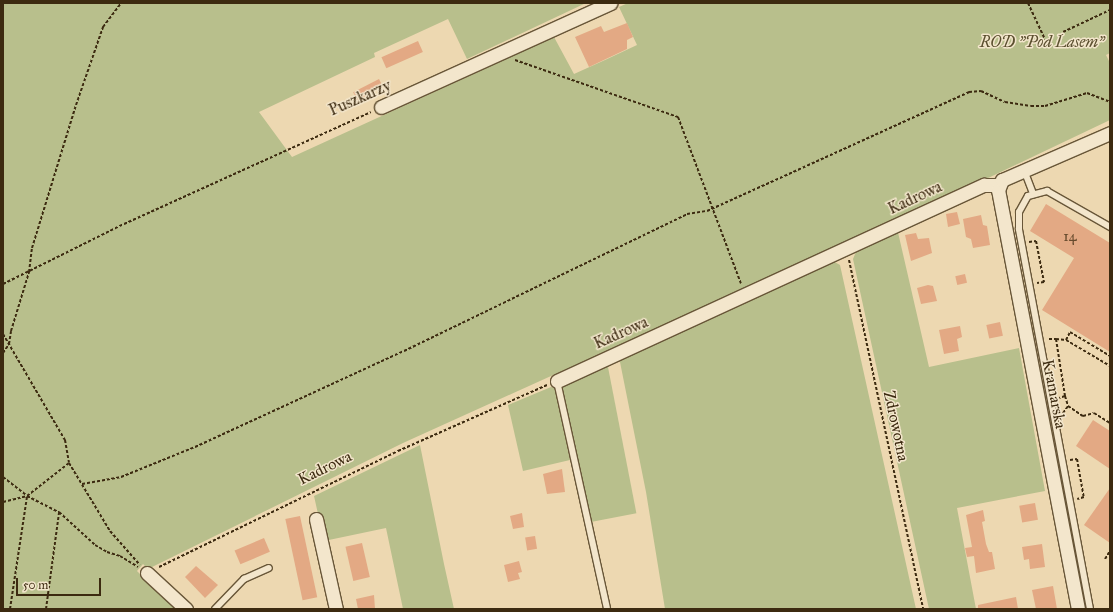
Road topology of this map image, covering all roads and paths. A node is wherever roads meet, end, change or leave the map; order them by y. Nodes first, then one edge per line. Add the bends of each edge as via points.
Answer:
1 (121, 3) edge
2 (610, 3) edge
3 (1028, 3) edge
4 (1110, 10) edge
5 (1063, 32) dead end
6 (1045, 39) dead end
7 (497, 54) junction
8 (1110, 102) edge
9 (381, 107) joint
10 (1110, 133) edge
11 (1024, 170) junction
12 (998, 185) junction
13 (1033, 194) junction
14 (712, 209) junction
15 (1110, 227) edge
16 (1026, 234) dead end
17 (846, 248) junction
18 (29, 272) junction
19 (3, 284) edge
20 (1036, 289) dead end
21 (746, 296) junction
22 (3, 334) edge
23 (1046, 337) dead end
24 (1056, 338) junction
25 (1066, 340) junction
26 (9, 344) junction
27 (3, 353) edge
28 (1110, 356) edge
29 (1110, 366) edge
30 (557, 381) junction
31 (1065, 396) junction
32 (1058, 401) dead end
33 (1068, 406) junction
34 (1059, 408) dead end
35 (1064, 411) dead end
36 (1061, 416) dead end
37 (1110, 423) edge
38 (1068, 453) dead end
39 (69, 463) junction
40 (3, 477) edge
41 (82, 484) junction
42 (27, 496) junction
43 (3, 502) edge
44 (1076, 504) dead end
45 (59, 512) junction
46 (316, 519) dead end
47 (1110, 551) edge
48 (1105, 559) dead end
49 (269, 568) dead end
50 (147, 573) junction
51 (607, 608) edge
52 (10, 609) edge
53 (46, 609) edge
54 (186, 609) edge
55 (215, 609) edge
56 (336, 609) edge
57 (923, 609) edge
58 (1078, 609) edge
59 (1090, 609) edge

1 - 18 path via 103,27 32,248
2 - 7 street, Puszkarzy
3 - 6 path
4 - 5 path
7 - 9 street, Puszkarzy
7 - 14 path via 678,117
8 - 14 path via 1087,94 1045,106 1031,106 1005,102 981,90 969,92
9 - 18 path, Puszkarzy via 124,224
10 - 11 street, Kadrowa
11 - 12 street, Kadrowa via 1002,180
11 - 13 lane
12 - 17 street, Kadrowa via 984,185
12 - 58 street, Kramarska via 997,194
13 - 15 lane via 1047,191 1054,193
13 - 59 lane via 1028,196 1021,207 1019,229
14 - 21 path
14 - 41 path via 687,214 404,351 195,447 121,477
16 - 20 path via 1027,242 1036,241 1044,282 1035,283
17 - 21 street, Kadrowa
17 - 57 path, Zdrowotna
18 - 19 path, Puszkarzy
18 - 26 path
21 - 30 street, Kadrowa
22 - 26 path
23 - 24 path
24 - 25 path
24 - 31 path
25 - 28 path via 1070,332
25 - 29 path
26 - 27 path
26 - 39 path via 65,440
30 - 50 path, Kadrowa via 398,451
30 - 51 lane
31 - 32 path
31 - 33 path
33 - 35 path
33 - 37 path via 1083,416 1094,413
34 - 36 path
38 - 44 path via 1069,460 1077,459 1084,498 1076,500
39 - 41 path
39 - 42 path
40 - 42 path
41 - 50 path via 110,531
42 - 43 path
42 - 45 path
42 - 52 path
45 - 50 path via 96,545
45 - 53 path
46 - 56 street
47 - 48 path
49 - 55 lane via 244,579
50 - 54 street

